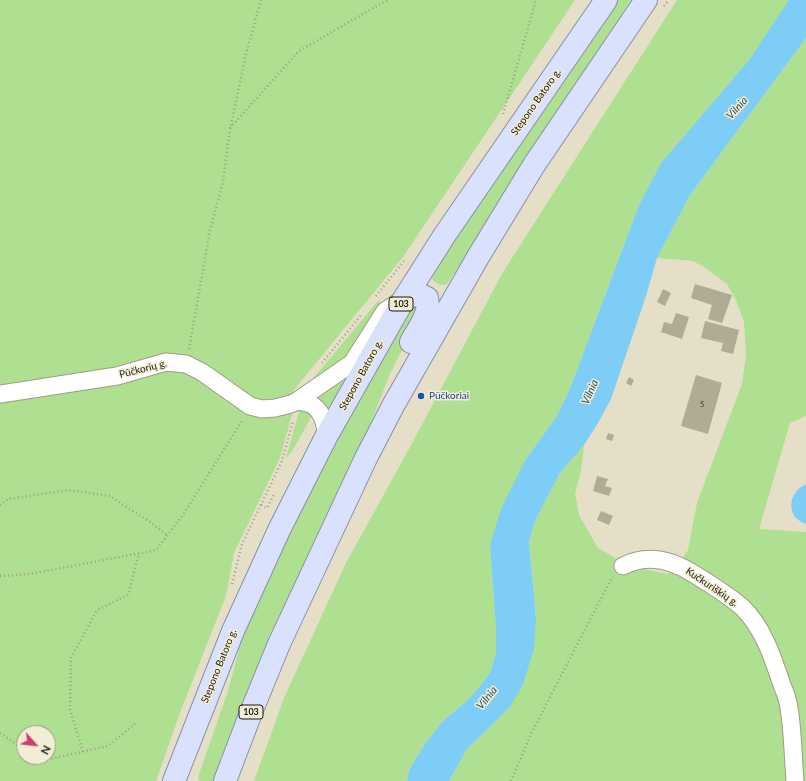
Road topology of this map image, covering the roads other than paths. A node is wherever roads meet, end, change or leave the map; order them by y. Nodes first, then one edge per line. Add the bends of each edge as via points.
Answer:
1 (606, 0) edge
2 (654, 6) edge
3 (404, 298) junction
4 (0, 394) edge
5 (297, 401) junction
6 (394, 404) junction
7 (327, 435) junction
8 (623, 566) road end
9 (193, 730) junction
10 (225, 780) edge
11 (174, 781) edge
12 (190, 781) edge
13 (795, 781) edge

1 - 3 main road, Stepono Batoro g. / 103
2 - 6 main road, 103 via 534,165 466,277
3 - 5 street, Pūčkorių g. via 385,311 352,363
3 - 6 main road via 421,295 427,298 429,304 426,315 401,363 396,378
3 - 7 main road, Stepono Batoro g. / 103
4 - 5 street, Pūčkorių g. via 117,376 166,362 186,364 202,372 250,406 262,409 275,408
5 - 7 street via 311,404 318,411
6 - 10 main road, 103 via 279,644
7 - 9 main road, Stepono Batoro g. / 103 via 279,530 236,624
8 - 13 street, Kučkuriškių g. via 650,558 684,568 742,608 761,630 789,707
9 - 11 main road, Stepono Batoro g. / 103
9 - 12 main road

